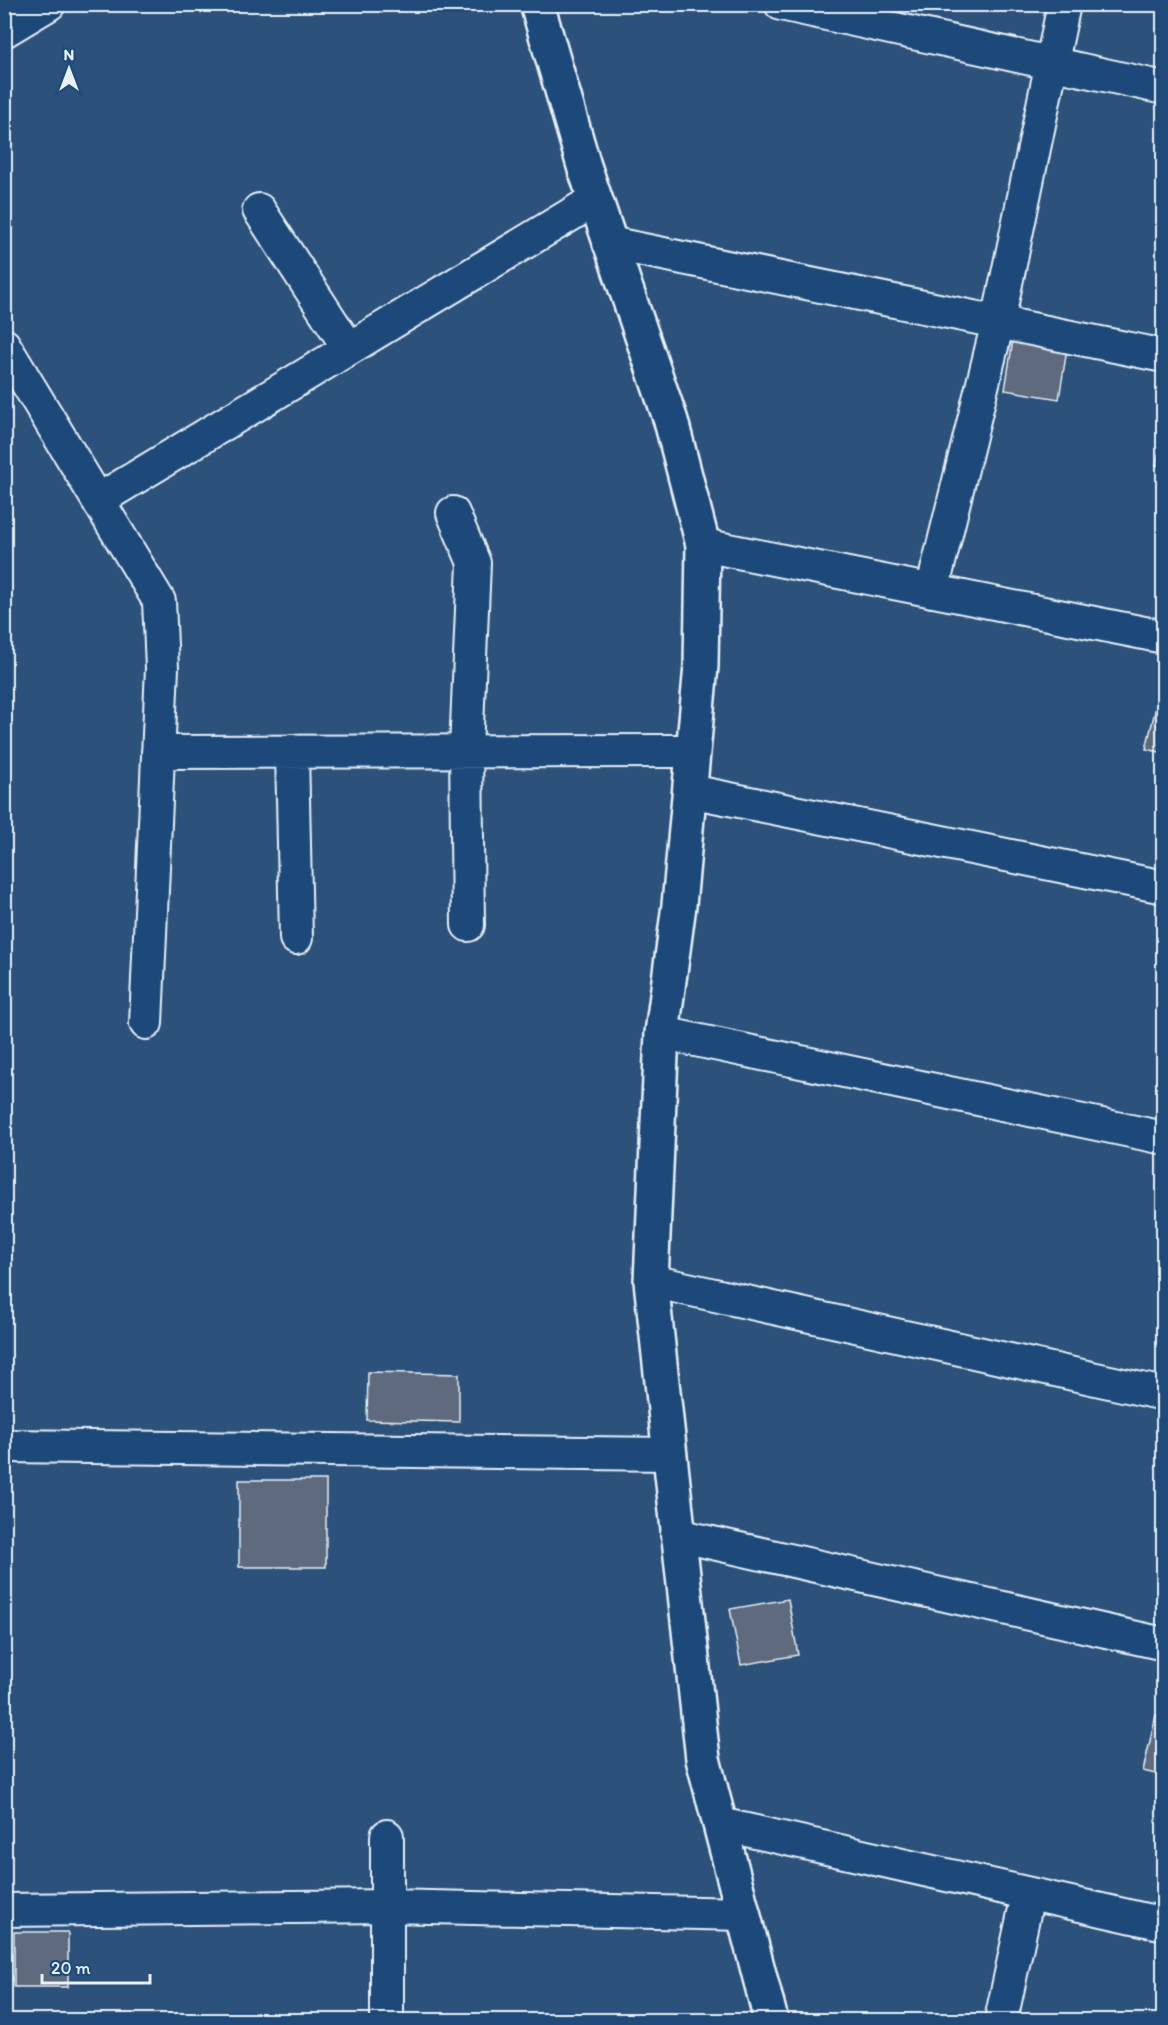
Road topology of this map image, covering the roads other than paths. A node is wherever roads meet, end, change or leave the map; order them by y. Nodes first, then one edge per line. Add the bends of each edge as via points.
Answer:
1 (49, 4) edge
2 (537, 4) edge
3 (782, 4) edge
4 (1064, 4) edge
5 (4, 31) edge
6 (1052, 64) junction
7 (1164, 88) edge
8 (595, 200) junction
9 (259, 210) dead end
10 (609, 243) junction
11 (998, 322) junction
12 (4, 345) edge
13 (348, 347) junction
14 (1164, 356) edge
15 (100, 499) junction
16 (453, 513) dead end
17 (703, 545) junction
18 (932, 591) junction
19 (1164, 637) edge
20 (466, 750) junction
21 (292, 751) junction
22 (693, 751) junction
23 (158, 752) junction
24 (690, 791) junction
25 (1164, 887) edge
26 (468, 925) dead end
27 (296, 938) dead end
28 (146, 1023) dead end
29 (662, 1033) junction
30 (1164, 1138) edge
31 (651, 1281) junction
32 (1164, 1394) edge
33 (4, 1446) edge
34 (669, 1454) junction
35 (677, 1535) junction
36 (1164, 1644) edge
37 (720, 1824) junction
38 (387, 1836) dead end
39 (1028, 1895) junction
40 (387, 1906) junction
41 (4, 1910) edge
42 (744, 1914) junction
43 (1164, 1924) edge
44 (387, 2020) edge
45 (771, 2020) edge
46 (1001, 2020) edge

1 - 5 street
2 - 8 street
3 - 6 street
4 - 6 street
6 - 7 street
6 - 11 street
8 - 10 street
8 - 13 street
9 - 13 street
10 - 11 street
10 - 17 street via 672,422
11 - 14 street
11 - 18 street
12 - 15 street
13 - 15 street
15 - 23 street via 159,600 162,668
16 - 20 street via 474,563
17 - 18 street
17 - 22 street via 701,666
18 - 19 street
20 - 21 street
20 - 22 street
20 - 26 street
21 - 23 street
21 - 27 street
22 - 24 street
23 - 28 street
24 - 25 street
24 - 29 street
29 - 30 street
29 - 31 street
31 - 32 street
31 - 34 street
33 - 34 street
34 - 35 street
35 - 36 street
35 - 37 street via 703,1759
37 - 39 street
37 - 42 street
38 - 40 street
39 - 43 street
39 - 46 street
40 - 41 street
40 - 42 street
40 - 44 street
42 - 45 street

